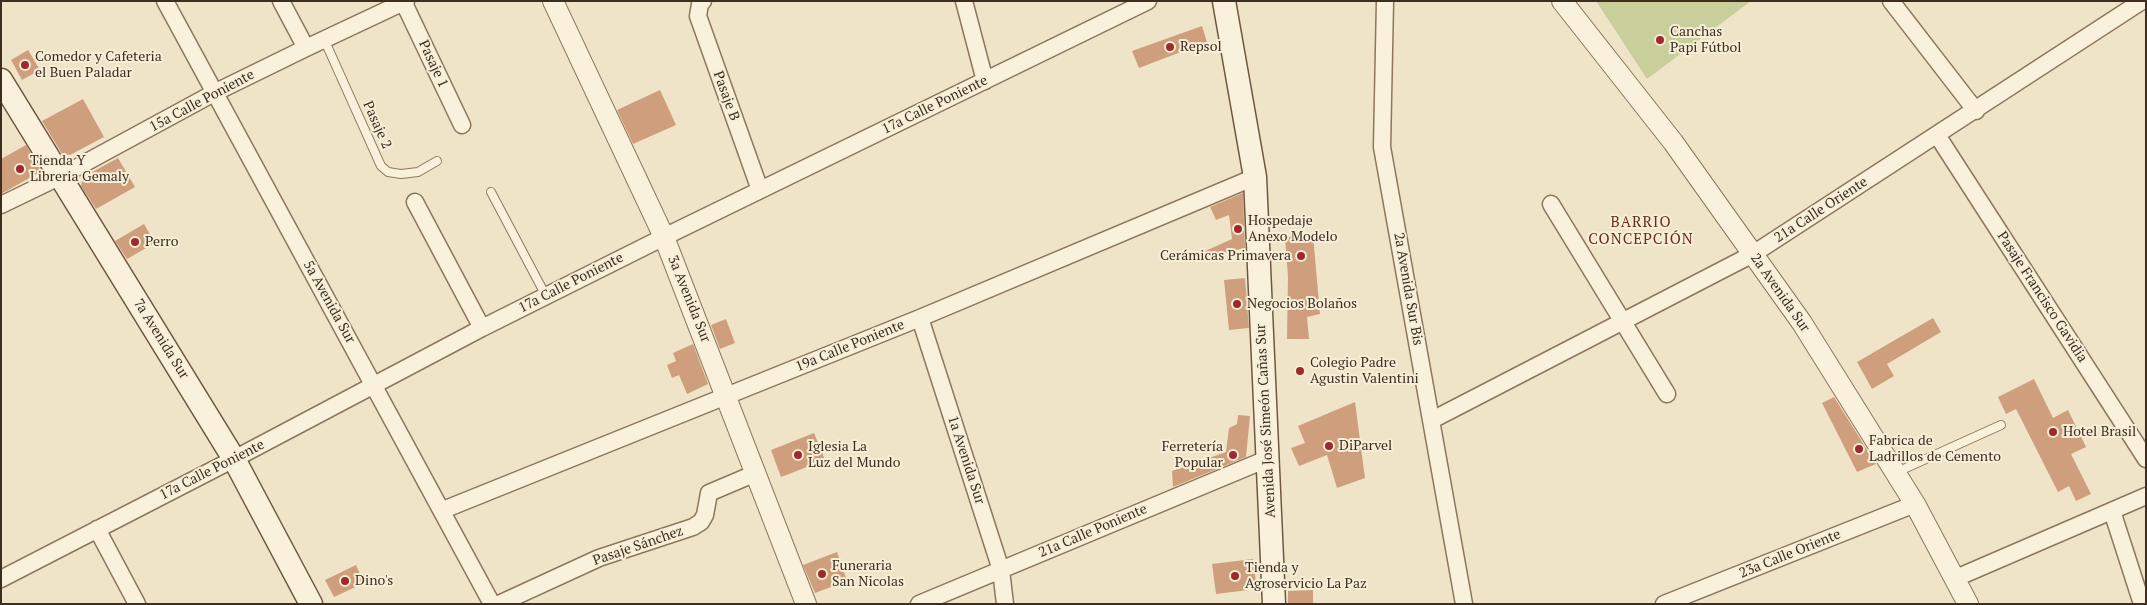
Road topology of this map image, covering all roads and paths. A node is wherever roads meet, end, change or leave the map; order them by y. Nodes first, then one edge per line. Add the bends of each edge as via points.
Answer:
1 (165, 1) edge
2 (281, 1) edge
3 (553, 1) edge
4 (703, 1) edge
5 (964, 1) edge
6 (1148, 1) edge
7 (1224, 1) edge
8 (1385, 1) edge
9 (1562, 1) edge
10 (1891, 1) edge
11 (2142, 1) edge
12 (404, 2) edge
13 (324, 39) junction
14 (306, 48) junction
15 (1, 80) edge
16 (985, 81) junction
17 (214, 93) junction
18 (1976, 110) junction
19 (462, 125) dead end
20 (1937, 136) junction
21 (437, 161) dead end
22 (61, 176) junction
23 (1255, 177) junction
24 (760, 190) junction
25 (491, 192) dead end
26 (415, 202) dead end
27 (1551, 204) dead end
28 (1, 206) edge
29 (664, 237) junction
30 (1753, 254) junction
31 (546, 296) junction
32 (920, 318) junction
33 (1623, 321) junction
34 (482, 328) junction
35 (374, 385) junction
36 (1667, 394) dead end
37 (727, 396) junction
38 (1432, 420) junction
39 (2001, 425) dead end
40 (234, 459) junction
41 (1267, 459) junction
42 (2146, 460) edge
43 (756, 473) junction
44 (1896, 473) junction
45 (2146, 496) edge
46 (1915, 504) junction
47 (443, 510) junction
48 (2112, 511) junction
49 (97, 530) junction
50 (1001, 570) junction
51 (1956, 578) junction
52 (1, 579) edge
53 (137, 604) edge
54 (311, 604) edge
55 (492, 604) edge
56 (499, 604) edge
57 (806, 604) edge
58 (919, 604) edge
59 (1005, 604) edge
60 (1274, 604) edge
61 (1464, 604) edge
62 (1664, 604) edge
63 (1968, 604) edge
64 (2142, 604) edge

1 - 17 street, 5a Avenida Sur
2 - 14 street
3 - 29 street, 3a Avenida Sur
4 - 24 street, Pasaje B via 698,16
5 - 16 street
6 - 16 street, 17a Calle Poniente
7 - 23 main road, Avenida José Simeón Cañas Sur
8 - 38 street, 2a Avenida Sur Bis via 1382,147
9 - 30 street, 2a Avenida Sur via 1673,142
10 - 18 street
11 - 18 street, 21a Calle Oriente
12 - 13 street, 15a Calle Poniente
12 - 19 street, Pasaje 1
13 - 14 street, 15a Calle Poniente
13 - 21 lane, Pasaje 2 via 381,166 388,172 401,174 418,172
14 - 17 street, 15a Calle Poniente
15 - 22 main road, 7a Avenida Sur
16 - 24 street, 17a Calle Poniente
17 - 22 street, 15a Calle Poniente
17 - 35 street, 5a Avenida Sur
18 - 20 street, 21a Calle Oriente
20 - 30 street, 21a Calle Oriente
20 - 42 street, Pasaje Francisco Gavidia
22 - 28 street, 15a Calle Poniente
22 - 40 main road, 7a Avenida Sur
23 - 32 street, 19a Calle Poniente
23 - 41 main road, Avenida José Simeón Cañas Sur
24 - 29 street, 17a Calle Poniente
25 - 31 lane
26 - 34 street
27 - 33 street
29 - 31 street, 17a Calle Poniente
29 - 37 street, 3a Avenida Sur
30 - 33 street, 21a Calle Oriente
30 - 44 street, 2a Avenida Sur via 1802,323
31 - 34 street, 17a Calle Poniente
32 - 37 street, 19a Calle Poniente
32 - 50 street, 1a Avenida Sur
33 - 36 street
33 - 38 street, 21a Calle Oriente
34 - 35 street, 17a Calle Poniente
35 - 40 street, 17a Calle Poniente
35 - 47 street, 5a Avenida Sur
37 - 43 street, 3a Avenida Sur
37 - 47 street, 19a Calle Poniente
38 - 61 street, 2a Avenida Sur Bis
39 - 44 lane
40 - 49 street, 17a Calle Poniente
40 - 54 main road, 7a Avenida Sur
41 - 50 street, 21a Calle Poniente
41 - 60 main road, Avenida José Simeón Cañas Sur
43 - 56 street, Pasaje Sánchez via 709,494 705,515 693,527 599,558
43 - 57 street, 3a Avenida Sur
44 - 46 street, 2a Avenida Sur
45 - 48 street
46 - 51 street, 2a Avenida Sur
46 - 62 street, 23a Calle Oriente
47 - 55 street, 5a Avenida Sur
48 - 51 street
48 - 64 street
49 - 52 street, 17a Calle Poniente
49 - 53 street
50 - 58 street, 21a Calle Poniente
50 - 59 street, 1a Avenida Sur
51 - 63 street, 2a Avenida Sur

